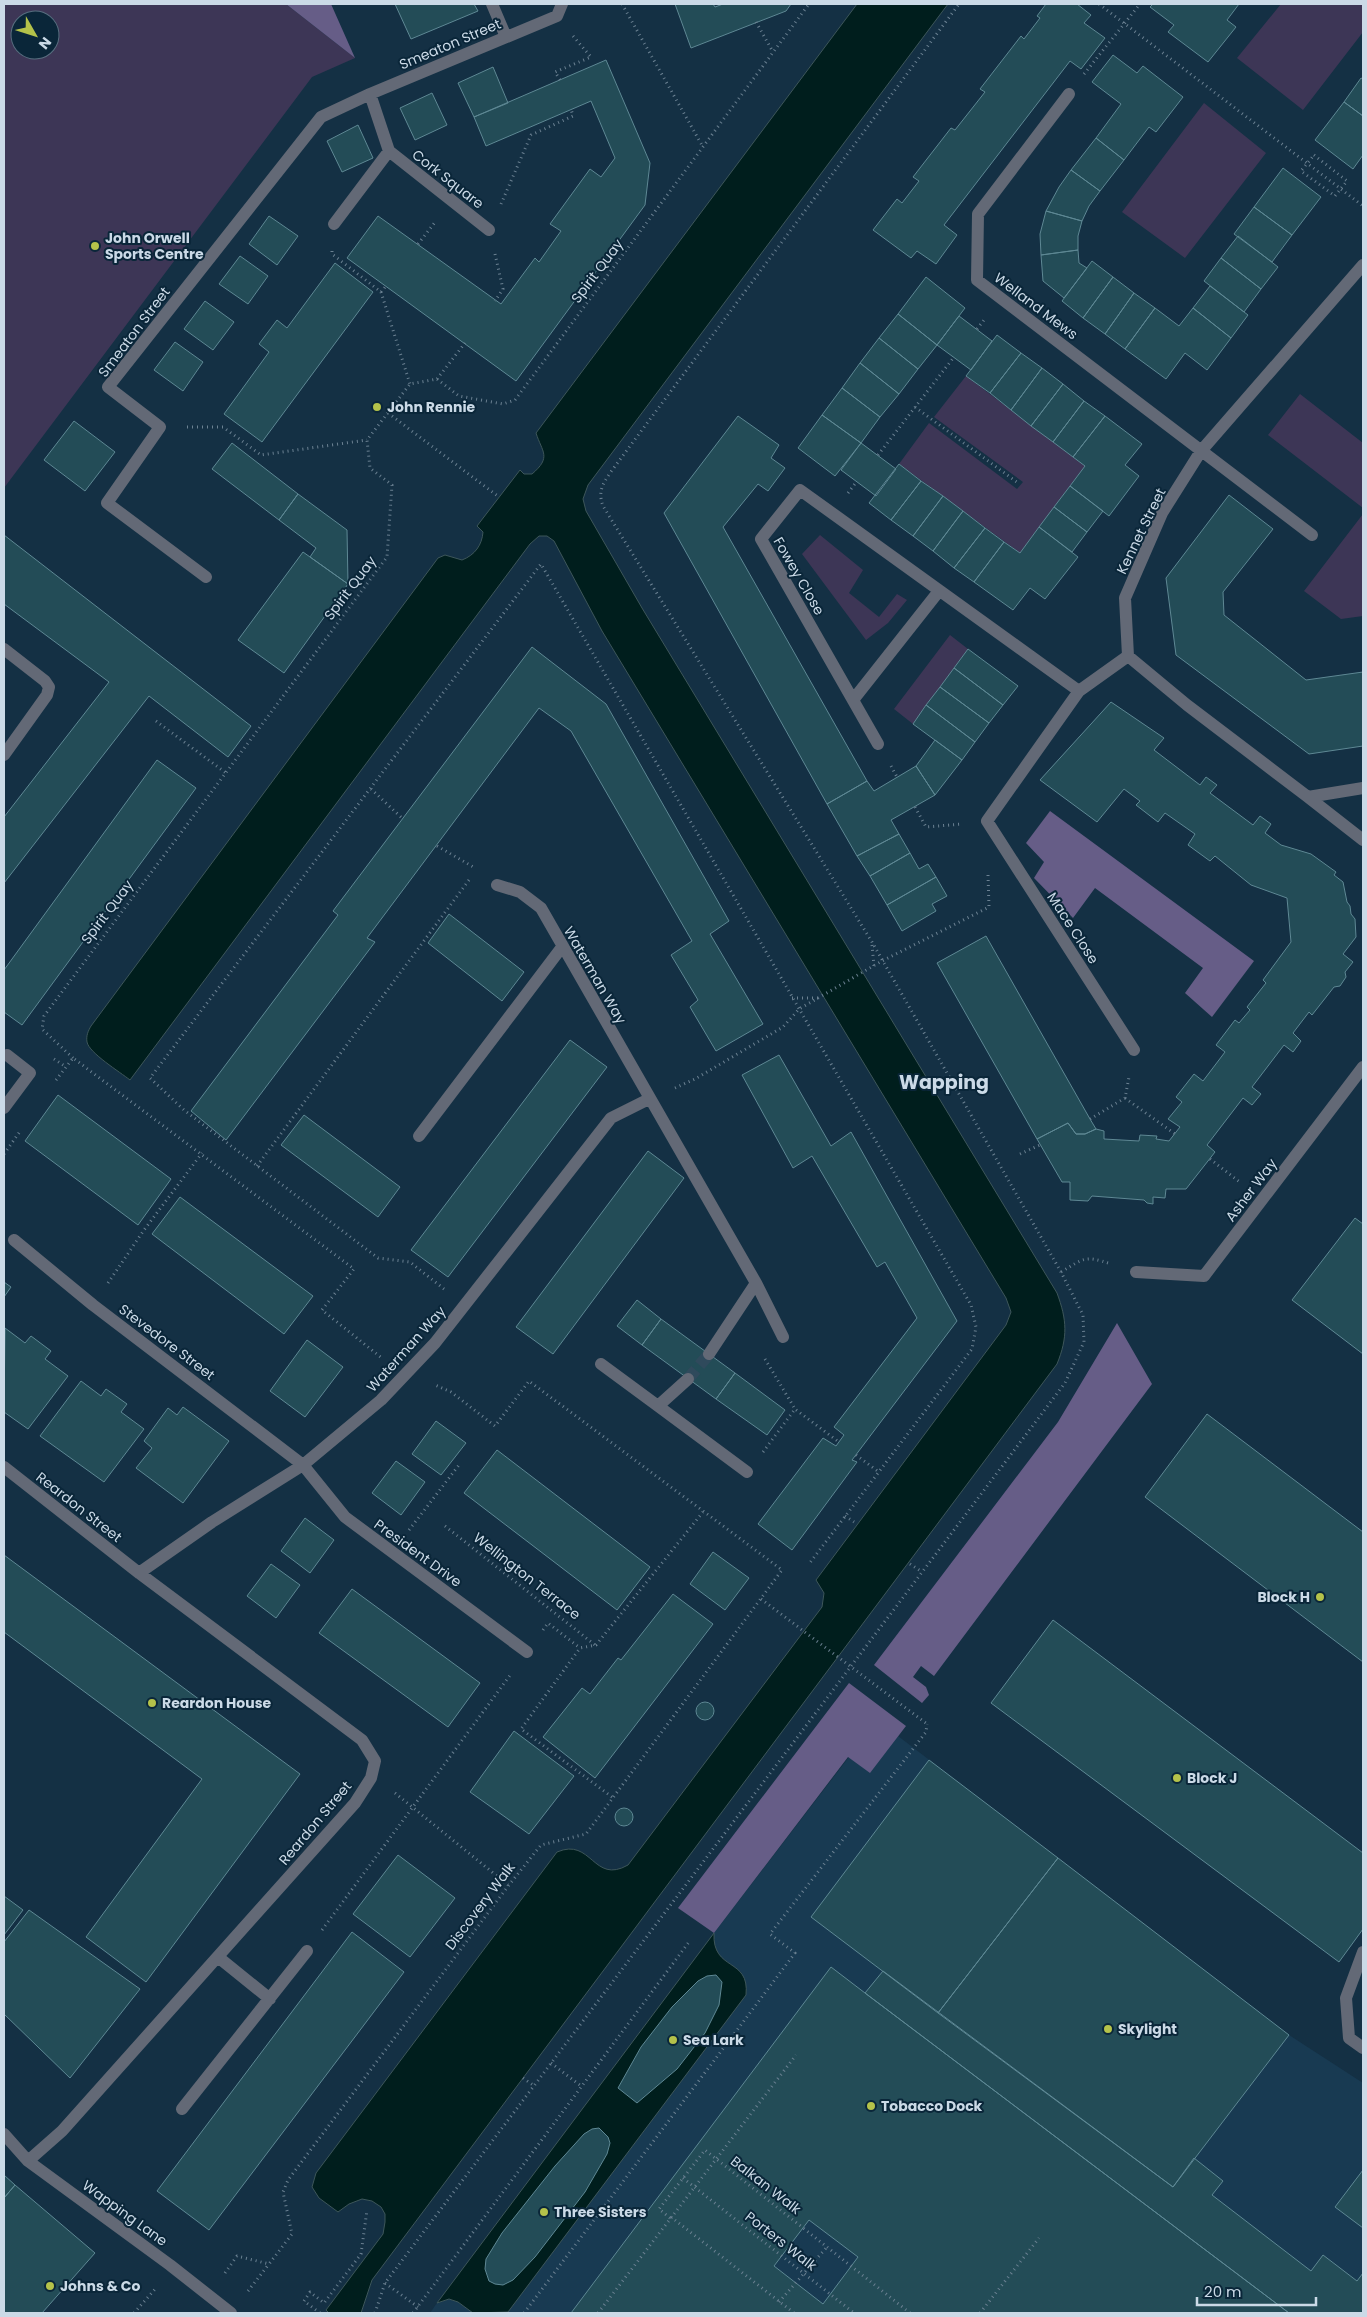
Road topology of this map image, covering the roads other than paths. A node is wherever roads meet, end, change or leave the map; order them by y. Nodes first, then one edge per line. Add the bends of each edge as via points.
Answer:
1 (492, 4) edge
2 (560, 10) edge
3 (506, 37) junction
4 (370, 94) junction
5 (1069, 94) road end
6 (389, 151) junction
7 (334, 224) road end
8 (489, 230) road end
9 (1363, 265) edge
10 (1201, 451) junction
11 (1312, 535) dead end
12 (206, 577) dead end
13 (939, 591) junction
14 (4, 648) edge
15 (1128, 656) junction
16 (1079, 691) junction
17 (853, 700) junction
18 (878, 744) dead end
19 (4, 755) edge
20 (1363, 788) edge
21 (1308, 797) junction
22 (1363, 840) edge
23 (497, 885) dead end
24 (562, 947) junction
25 (1134, 1050) road end
26 (6, 1055) dead end
27 (1363, 1067) edge
28 (649, 1099) junction
29 (4, 1108) edge
30 (419, 1136) dead end
31 (14, 1240) dead end
32 (1136, 1272) road end
33 (756, 1283) junction
34 (783, 1337) road end
35 (709, 1354) tunnel mouth
36 (601, 1364) dead end
37 (688, 1379) tunnel mouth
38 (658, 1406) junction
39 (303, 1465) junction
40 (4, 1467) edge
41 (747, 1472) road end
42 (138, 1573) junction
43 (527, 1652) road end
44 (307, 1951) road end
45 (1363, 1952) edge
46 (218, 1957) junction
47 (270, 1999) junction
48 (1363, 2048) edge
49 (182, 2109) dead end
50 (4, 2134) edge
51 (28, 2161) junction
52 (231, 2313) edge

1 - 3 street
2 - 3 street, Smeaton Street
3 - 4 street, Smeaton Street
4 - 6 street
4 - 12 street, Smeaton Street via 321,117 108,387 160,427 107,504
5 - 10 street, Welland Mews via 978,214 977,280
6 - 7 street
6 - 8 street, Cork Square
9 - 10 street, Kennet Street
10 - 11 street
10 - 15 street, Kennet Street via 1162,513 1125,598
13 - 16 street, Fowey Close
13 - 17 street
13 - 17 street, Fowey Close via 800,490 761,539
14 - 19 street via 49,687 47,695
15 - 16 street
15 - 21 street
16 - 25 street, Mace Close via 987,822
17 - 18 street, Fowey Close
20 - 21 street
21 - 22 street
23 - 24 street, Waterman Way via 520,892 541,908
24 - 28 street, Waterman Way
24 - 30 street
26 - 29 street via 30,1073
27 - 32 street, Asher Way via 1204,1276
28 - 33 street, Waterman Way
28 - 39 street, Waterman Way via 611,1118 434,1343 381,1400
31 - 39 street, Stevedore Street
33 - 34 street, Waterman Way
33 - 35 street
36 - 38 street
37 - 38 street
38 - 41 street
39 - 42 street, Waterman Way
39 - 43 street, President Drive via 345,1517
40 - 42 street, Reardon Street
42 - 46 street, Reardon Street via 362,1740 375,1761 371,1778 355,1804
44 - 47 street
45 - 48 street via 1346,1998 1349,2038
46 - 47 street
46 - 51 street, Reardon Street via 62,2131
47 - 49 street
50 - 51 street, Wapping Lane
51 - 52 street, Wapping Lane

